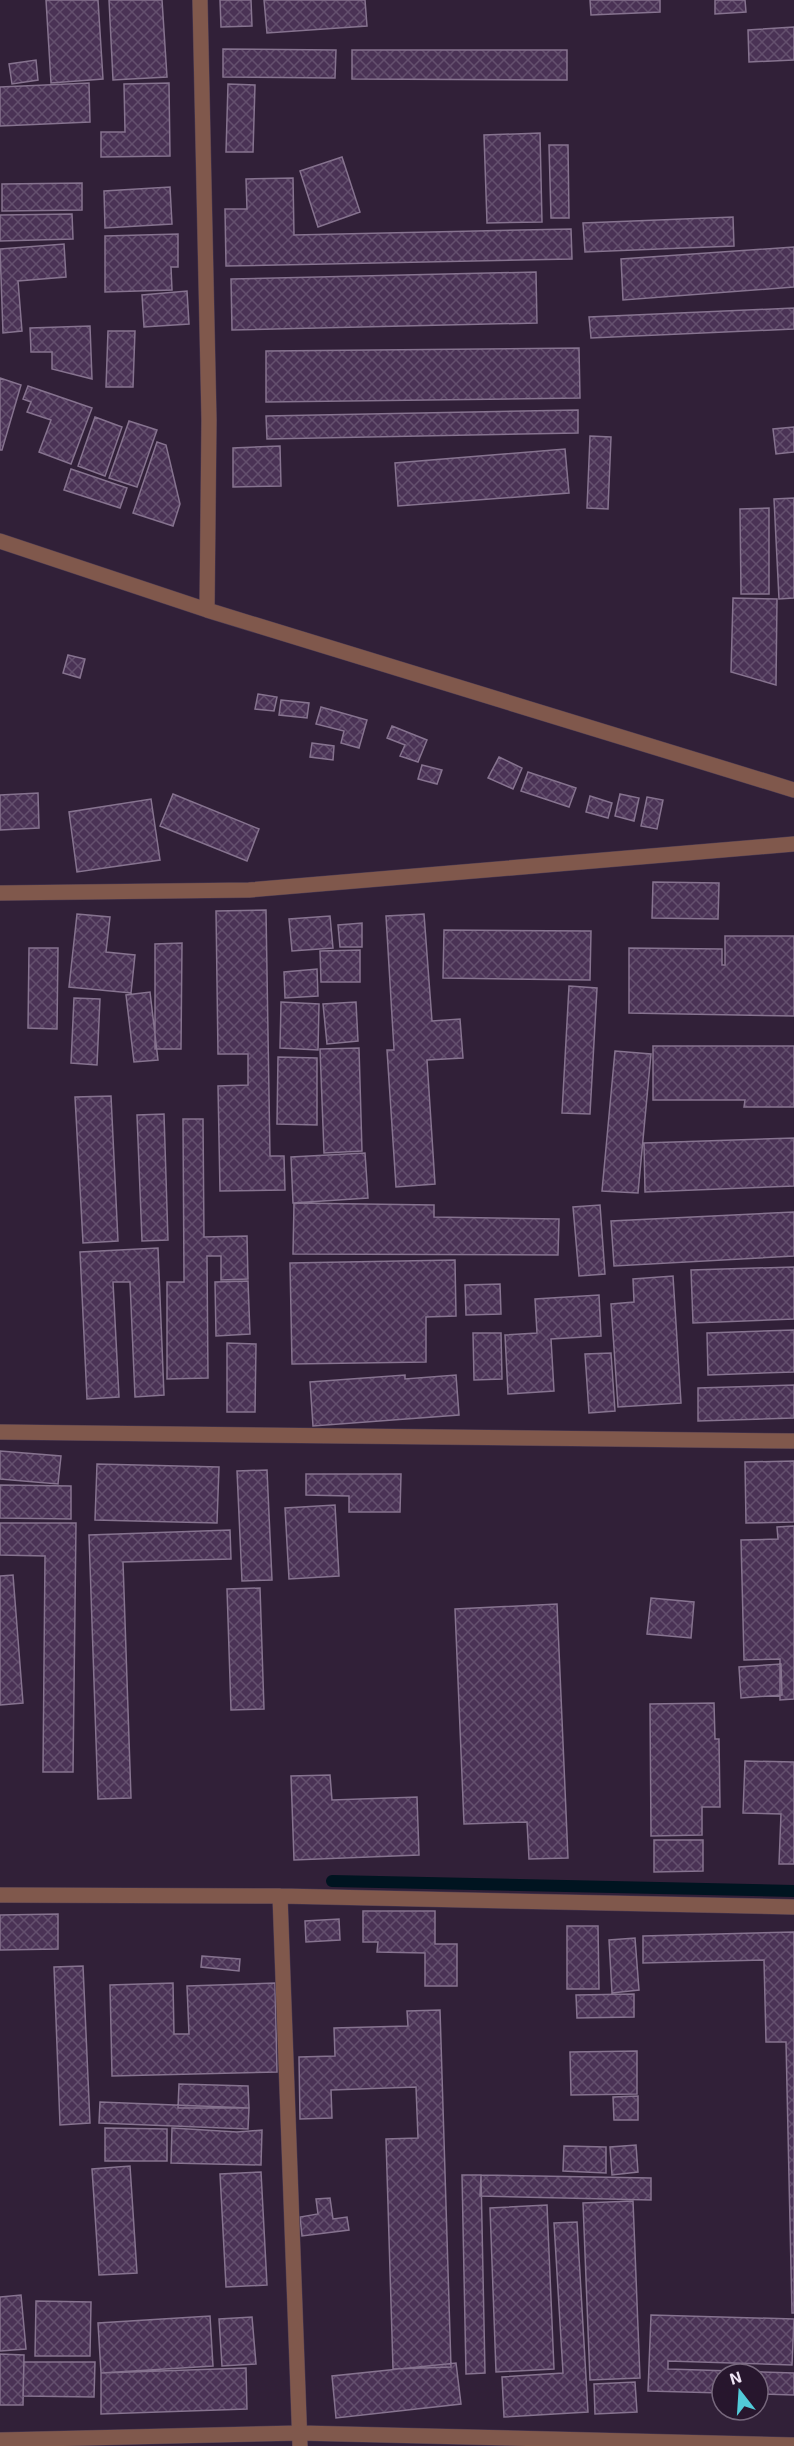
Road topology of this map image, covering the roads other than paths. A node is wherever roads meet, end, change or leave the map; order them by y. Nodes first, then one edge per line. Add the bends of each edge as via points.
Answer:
1 (200, 0) edge
2 (0, 541) edge
3 (207, 610) junction
4 (794, 790) edge
5 (794, 844) edge
6 (0, 893) edge
7 (0, 1432) edge
8 (794, 1441) edge
9 (0, 1895) edge
10 (280, 1896) junction
11 (794, 1907) edge
12 (0, 2440) edge
13 (300, 2440) edge
14 (794, 2445) edge

1 - 3 street via 209,420
2 - 3 street
3 - 4 street
5 - 6 street via 249,890
7 - 8 street
9 - 10 street
10 - 11 street
10 - 13 street
12 - 13 street
13 - 14 street

